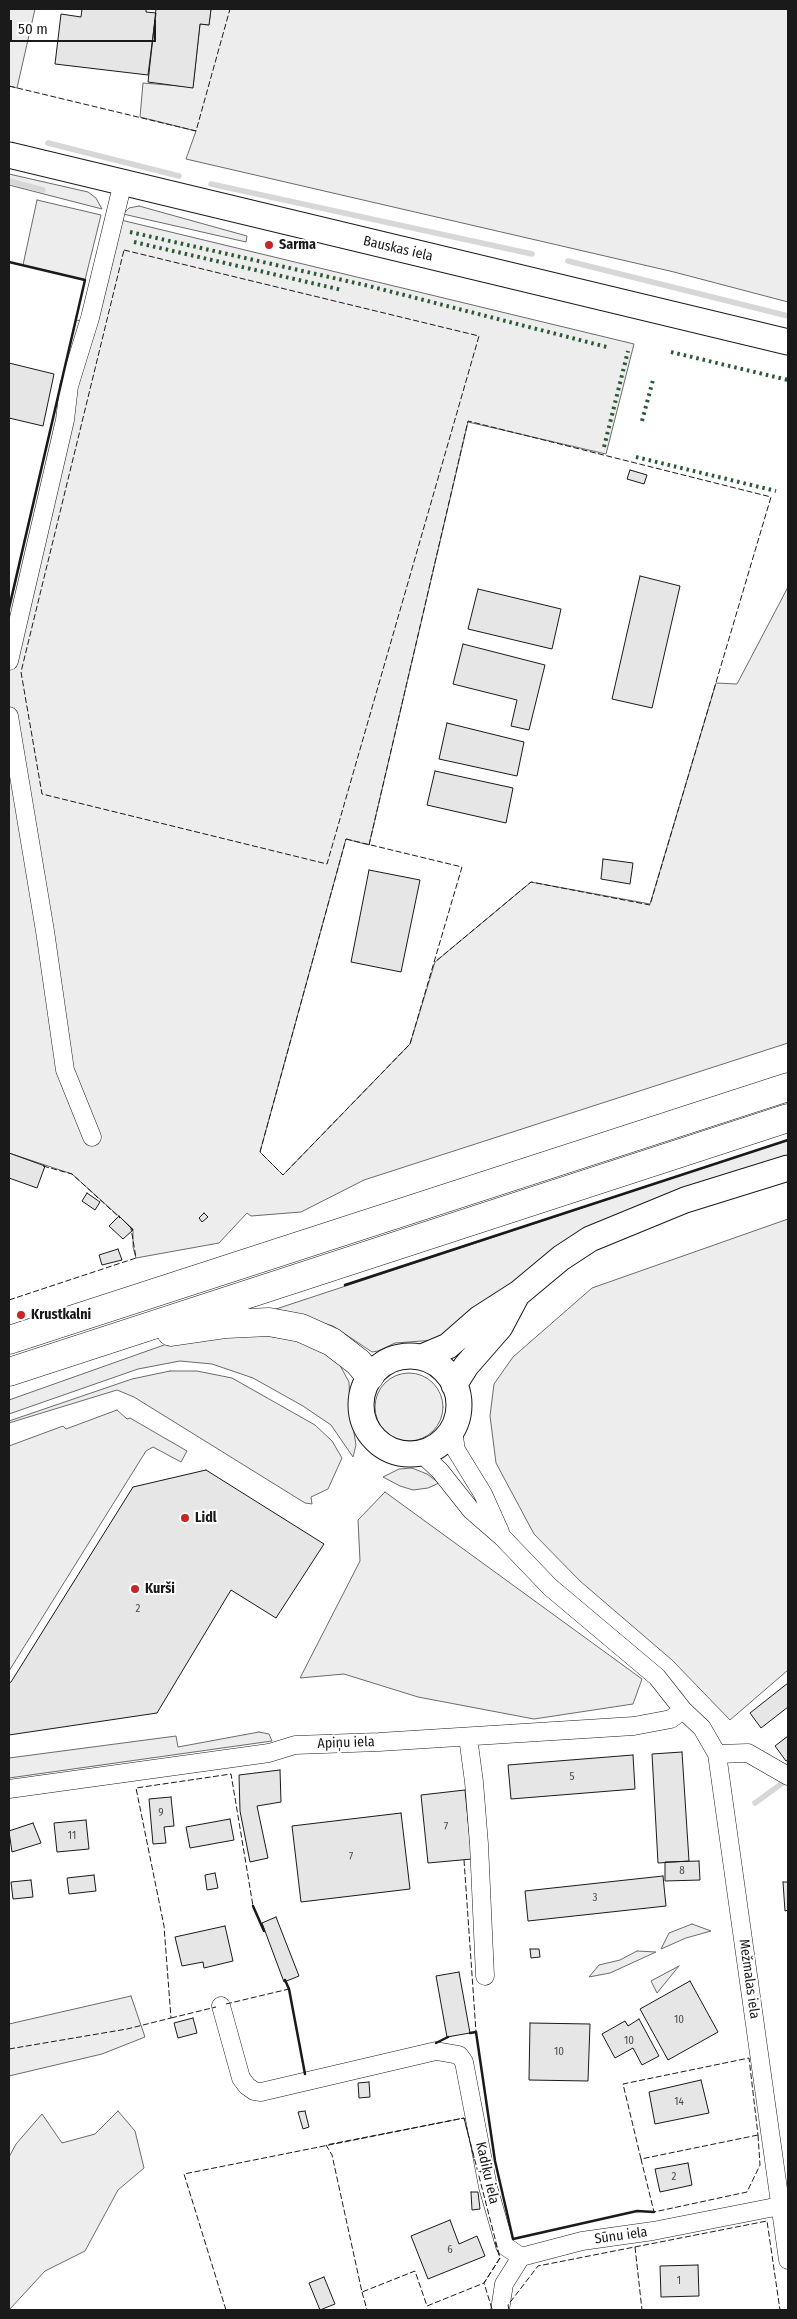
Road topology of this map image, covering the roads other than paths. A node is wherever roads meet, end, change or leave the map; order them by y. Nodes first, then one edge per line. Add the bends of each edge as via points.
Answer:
1 (9, 155) edge
2 (123, 182) junction
3 (788, 342) edge
4 (9, 661) edge
5 (9, 716) edge
6 (788, 1087) edge
7 (788, 1118) edge
8 (92, 1136) dead end
9 (788, 1168) edge
10 (519, 1293) junction
11 (9, 1340) edge
12 (96, 1343) junction
13 (422, 1357) junction
14 (9, 1372) edge
15 (370, 1376) junction
16 (454, 1385) junction
17 (453, 1431) junction
18 (421, 1453) junction
19 (502, 1537) junction
20 (683, 1710) junction
21 (468, 1737) junction
22 (718, 1754) junction
23 (788, 1776) edge
24 (9, 1789) edge
25 (485, 1976) dead end
26 (221, 2006) dead end
27 (780, 2206) junction
28 (521, 2257) junction
29 (788, 2260) edge
30 (500, 2310) edge

1 - 2 main road, Bauskas iela
2 - 3 main road, Bauskas iela
2 - 4 street via 90,318 69,386 65,420
5 - 8 street via 65,1070
6 - 11 highway
7 - 12 highway
9 - 10 main road via 685,1200 590,1239 560,1258
10 - 13 main road via 480,1318 448,1346
10 - 16 main road via 500,1327
12 - 14 highway
12 - 15 highway via 226,1324 269,1322 301,1328 332,1342
13 - 15 main road via 390,1360
13 - 16 main road via 447,1372
15 - 18 main road via 360,1399 367,1429 390,1449 403,1454
16 - 17 main road via 458,1413
17 - 18 main road via 440,1444
17 - 19 street via 456,1450 483,1494
18 - 19 street, Mežmalas iela via 471,1510
19 - 20 street, Mežmalas iela via 550,1586 657,1677
20 - 21 street, Apiņu iela via 671,1720 634,1726
20 - 22 street, Mežmalas iela via 702,1728
21 - 24 street, Apiņu iela via 295,1745 269,1753
21 - 25 street via 479,1844
22 - 23 street via 748,1753
22 - 27 street, Mežmalas iela
26 - 28 street, Kadiķu iela via 241,2078 254,2091 436,2051 459,2055 464,2062 488,2187 505,2246
27 - 28 street, Sūnu iela via 653,2231 582,2241
27 - 29 street, Mežmalas iela
28 - 30 street via 504,2284

